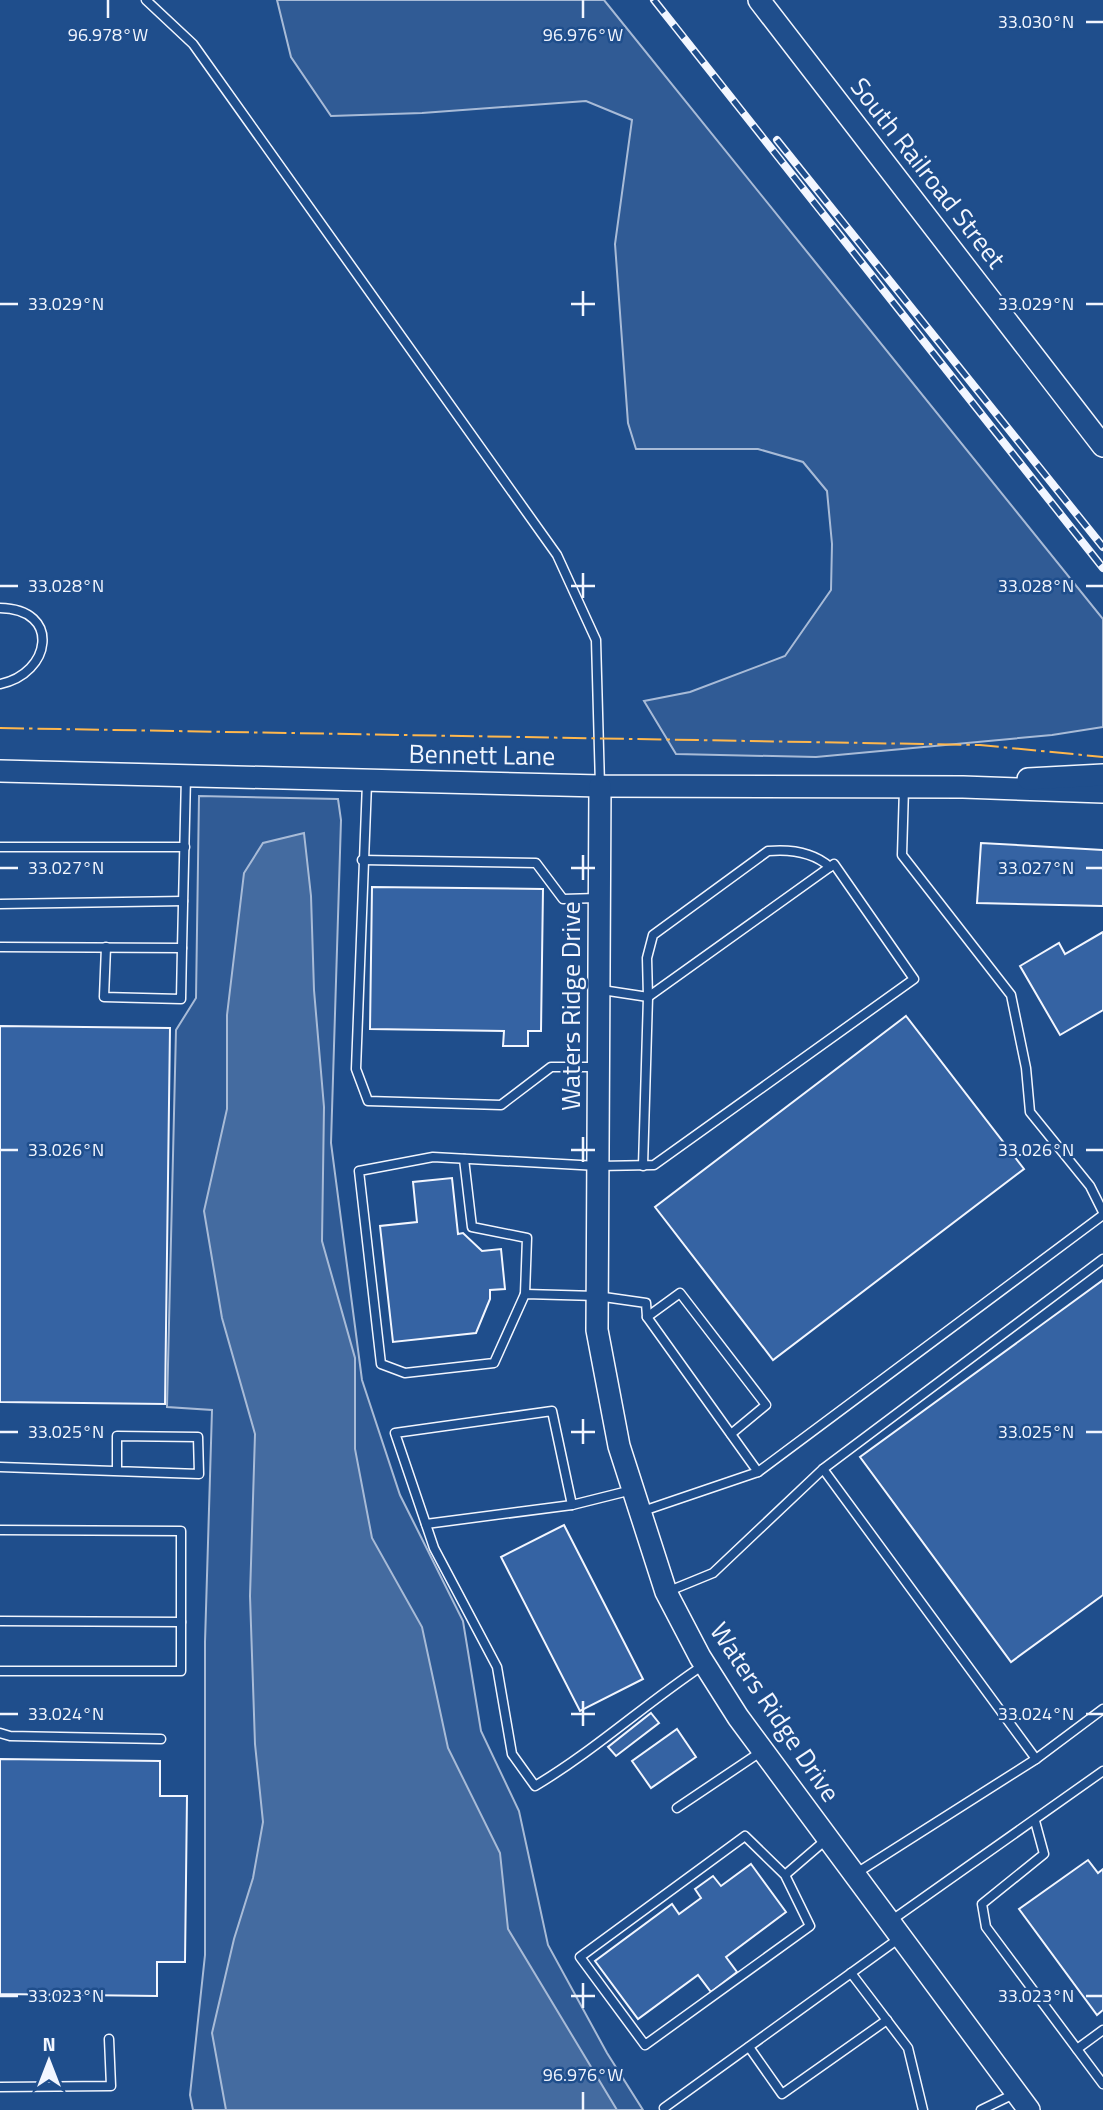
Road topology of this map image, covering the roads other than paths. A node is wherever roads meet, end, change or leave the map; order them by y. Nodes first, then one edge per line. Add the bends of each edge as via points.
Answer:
1 (146, 0) edge
2 (759, 0) edge
3 (1103, 446) edge
4 (0, 608) edge
5 (0, 684) edge
6 (0, 771) edge
7 (1103, 775) edge
8 (186, 776) junction
9 (367, 780) junction
10 (600, 786) junction
11 (904, 787) junction
12 (963, 787) junction
13 (1103, 792) edge
14 (0, 847) edge
15 (185, 847) junction
16 (362, 860) junction
17 (830, 867) junction
18 (599, 898) junction
19 (183, 901) junction
20 (0, 904) edge
21 (0, 947) edge
22 (106, 947) junction
23 (182, 948) junction
24 (599, 990) junction
25 (649, 997) junction
26 (598, 1067) junction
27 (464, 1159) junction
28 (598, 1166) junction
29 (643, 1166) junction
30 (1103, 1214) edge
31 (1103, 1259) edge
32 (525, 1294) junction
33 (597, 1296) junction
34 (647, 1317) junction
35 (731, 1434) junction
36 (0, 1467) edge
37 (823, 1469) junction
38 (117, 1471) junction
39 (758, 1472) junction
40 (632, 1490) junction
41 (572, 1505) junction
42 (639, 1512) junction
43 (426, 1524) junction
44 (0, 1531) edge
45 (666, 1592) junction
46 (0, 1621) edge
47 (181, 1622) junction
48 (704, 1664) junction
49 (0, 1671) edge
50 (1103, 1709) edge
51 (0, 1733) edge
52 (161, 1739) dead end
53 (762, 1751) junction
54 (1036, 1759) junction
55 (1103, 1770) edge
56 (677, 1808) dead end
57 (1035, 1821) junction
58 (828, 1838) junction
59 (785, 1875) junction
60 (854, 1875) junction
61 (895, 1929) junction
62 (851, 1973) junction
63 (887, 2020) junction
64 (1103, 2030) edge
65 (108, 2039) dead end
66 (749, 2047) junction
67 (1077, 2049) junction
68 (1103, 2084) edge
69 (0, 2087) edge
70 (1022, 2102) edge
71 (664, 2108) dead end
72 (923, 2110) edge
73 (981, 2110) edge

1 - 10 lane via 193,44 556,555 596,640
2 - 3 street, South Railroad Street
4 - 5 lane via 23,612 36,619 42,630 31,671
6 - 8 street, Bennett Lane
7 - 12 street, Bennett Lane via 1062,775
8 - 9 street, Bennett Lane
8 - 15 lane
9 - 10 street, Bennett Lane
9 - 16 lane
10 - 11 street, Bennett Lane
10 - 18 street, Waters Ridge Drive
11 - 12 street, Bennett Lane
11 - 30 lane via 902,855 1010,995 1030,1112 1090,1186
12 - 13 street, Bennett Lane
14 - 15 lane
15 - 19 lane
16 - 18 lane via 536,863 563,899
16 - 26 lane via 356,1069 368,1101 501,1105 551,1067
17 - 25 lane
17 - 25 lane via 818,857 768,850 653,935 647,958
17 - 29 lane via 834,864 914,979 654,1165
18 - 24 street, Waters Ridge Drive
19 - 20 lane
19 - 23 lane
21 - 22 lane
22 - 23 lane
22 - 23 lane via 104,998 181,999
24 - 25 lane
24 - 26 street, Waters Ridge Drive
25 - 29 lane
26 - 28 street, Waters Ridge Drive
27 - 28 lane
27 - 32 lane via 472,1227 527,1238
27 - 32 lane via 433,1157 359,1171 381,1364 405,1373 494,1363
28 - 29 lane
28 - 33 street, Waters Ridge Drive
30 - 39 lane
31 - 37 lane
32 - 33 lane
33 - 34 lane via 646,1303
33 - 40 street, Waters Ridge Drive via 597,1330 607,1390
34 - 35 lane
34 - 35 lane via 680,1293 766,1405
35 - 39 lane
36 - 38 lane
37 - 45 lane via 713,1573
37 - 54 lane
38 - 38 lane via 200,1474 198,1437 117,1436
39 - 42 lane
40 - 41 lane
40 - 42 street, Waters Ridge Drive
41 - 43 lane
41 - 43 lane via 552,1411 395,1433
42 - 45 street, Waters Ridge Drive
43 - 48 lane via 434,1548 497,1667 512,1754 535,1786 578,1760
44 - 47 lane via 181,1531
45 - 48 street, Waters Ridge Drive
46 - 47 lane
47 - 49 lane via 181,1671
48 - 53 street, Waters Ridge Drive
50 - 54 lane
51 - 52 lane
53 - 56 lane
53 - 58 street, Waters Ridge Drive
54 - 60 lane
55 - 57 lane
57 - 61 lane
57 - 67 lane via 1044,1854 982,1904 986,1927
58 - 59 lane
58 - 60 street, Waters Ridge Drive
59 - 59 lane via 745,1836 580,1957 645,2045 810,1926
60 - 61 street, Waters Ridge Drive
61 - 62 lane
61 - 70 street, Waters Ridge Drive
62 - 63 lane
62 - 66 lane
63 - 66 lane via 782,2094
63 - 72 lane via 908,2048
64 - 67 lane
65 - 69 lane via 111,2086
66 - 71 lane
67 - 68 lane
70 - 73 lane

